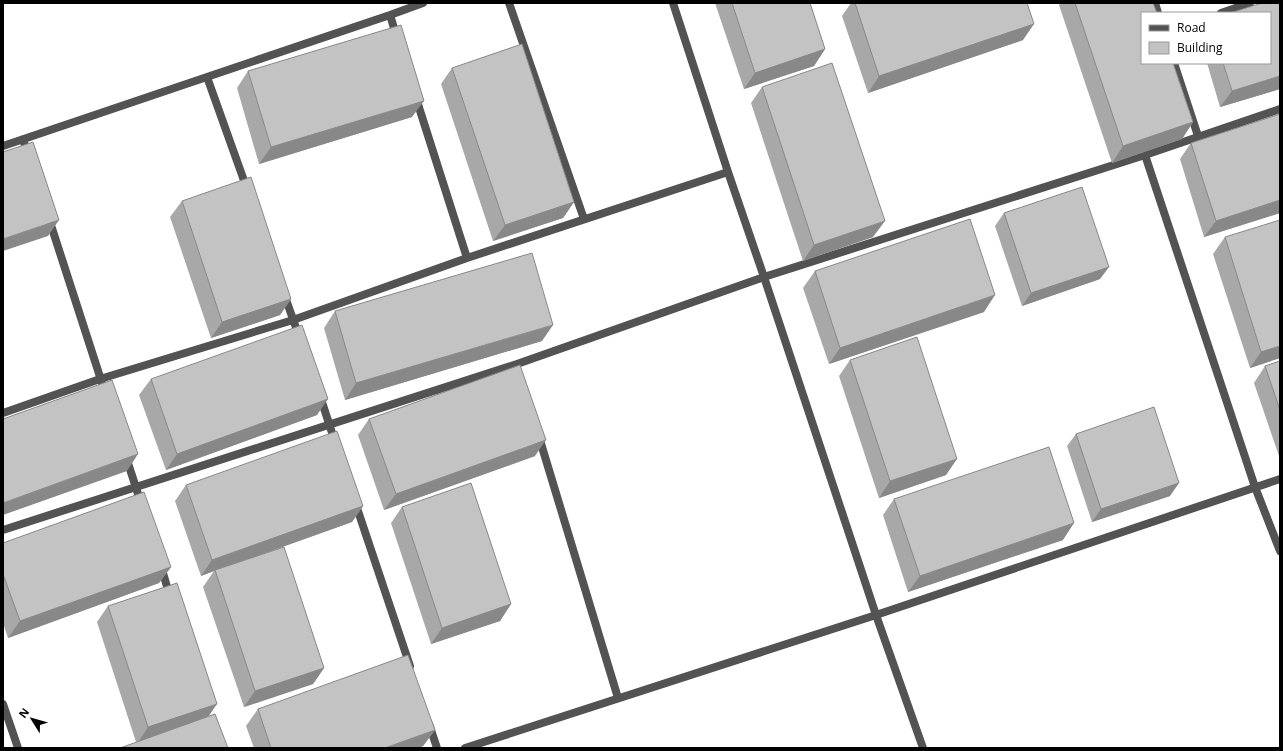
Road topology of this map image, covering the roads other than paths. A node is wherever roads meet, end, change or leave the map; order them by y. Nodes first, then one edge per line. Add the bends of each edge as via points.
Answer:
1 (423, 3) edge
2 (509, 3) edge
3 (673, 3) edge
4 (1250, 3) edge
5 (1224, 12) edge
6 (390, 15) junction
7 (400, 46) edge
8 (1174, 64) edge
9 (207, 77) junction
10 (414, 91) edge
11 (1280, 109) edge
12 (1198, 136) junction
13 (23, 139) junction
14 (3, 146) edge
15 (1145, 155) junction
16 (30, 162) edge
17 (728, 172) junction
18 (249, 194) edge
19 (47, 214) edge
20 (584, 219) junction
21 (467, 258) junction
22 (764, 277) junction
23 (280, 283) edge
24 (293, 320) junction
25 (301, 342) edge
26 (100, 379) junction
27 (316, 387) edge
28 (105, 393) edge
29 (3, 413) edge
30 (329, 424) junction
31 (538, 433) edge
32 (337, 447) edge
33 (124, 451) edge
34 (1280, 479) edge
35 (136, 487) junction
36 (1255, 487) junction
37 (352, 492) edge
38 (143, 509) edge
39 (3, 530) edge
40 (1280, 551) edge
41 (159, 561) edge
42 (174, 606) edge
43 (876, 615) junction
44 (412, 673) edge
45 (618, 698) junction
46 (3, 704) edge
47 (427, 718) edge
48 (18, 748) edge
49 (437, 748) edge
50 (465, 748) edge
51 (923, 748) edge

1 - 6 street
2 - 20 street
3 - 17 street
4 - 5 street
6 - 7 street
6 - 9 street
8 - 12 street
9 - 13 street
9 - 18 street
10 - 21 street
11 - 12 street
12 - 15 street
13 - 14 street
13 - 16 street
15 - 22 street
15 - 36 street
17 - 20 street
17 - 22 street
19 - 26 street
20 - 21 street
21 - 24 street
22 - 30 street via 519,368
22 - 43 street
23 - 24 street
24 - 25 street
24 - 26 street
26 - 28 street
26 - 29 street
27 - 30 street
30 - 32 street
30 - 35 street
31 - 45 street
33 - 35 street
34 - 36 street
35 - 38 street
35 - 39 street
36 - 40 street
36 - 43 street
37 - 44 street
41 - 42 street
43 - 45 street
43 - 51 street
45 - 50 street
46 - 48 street
47 - 49 street

